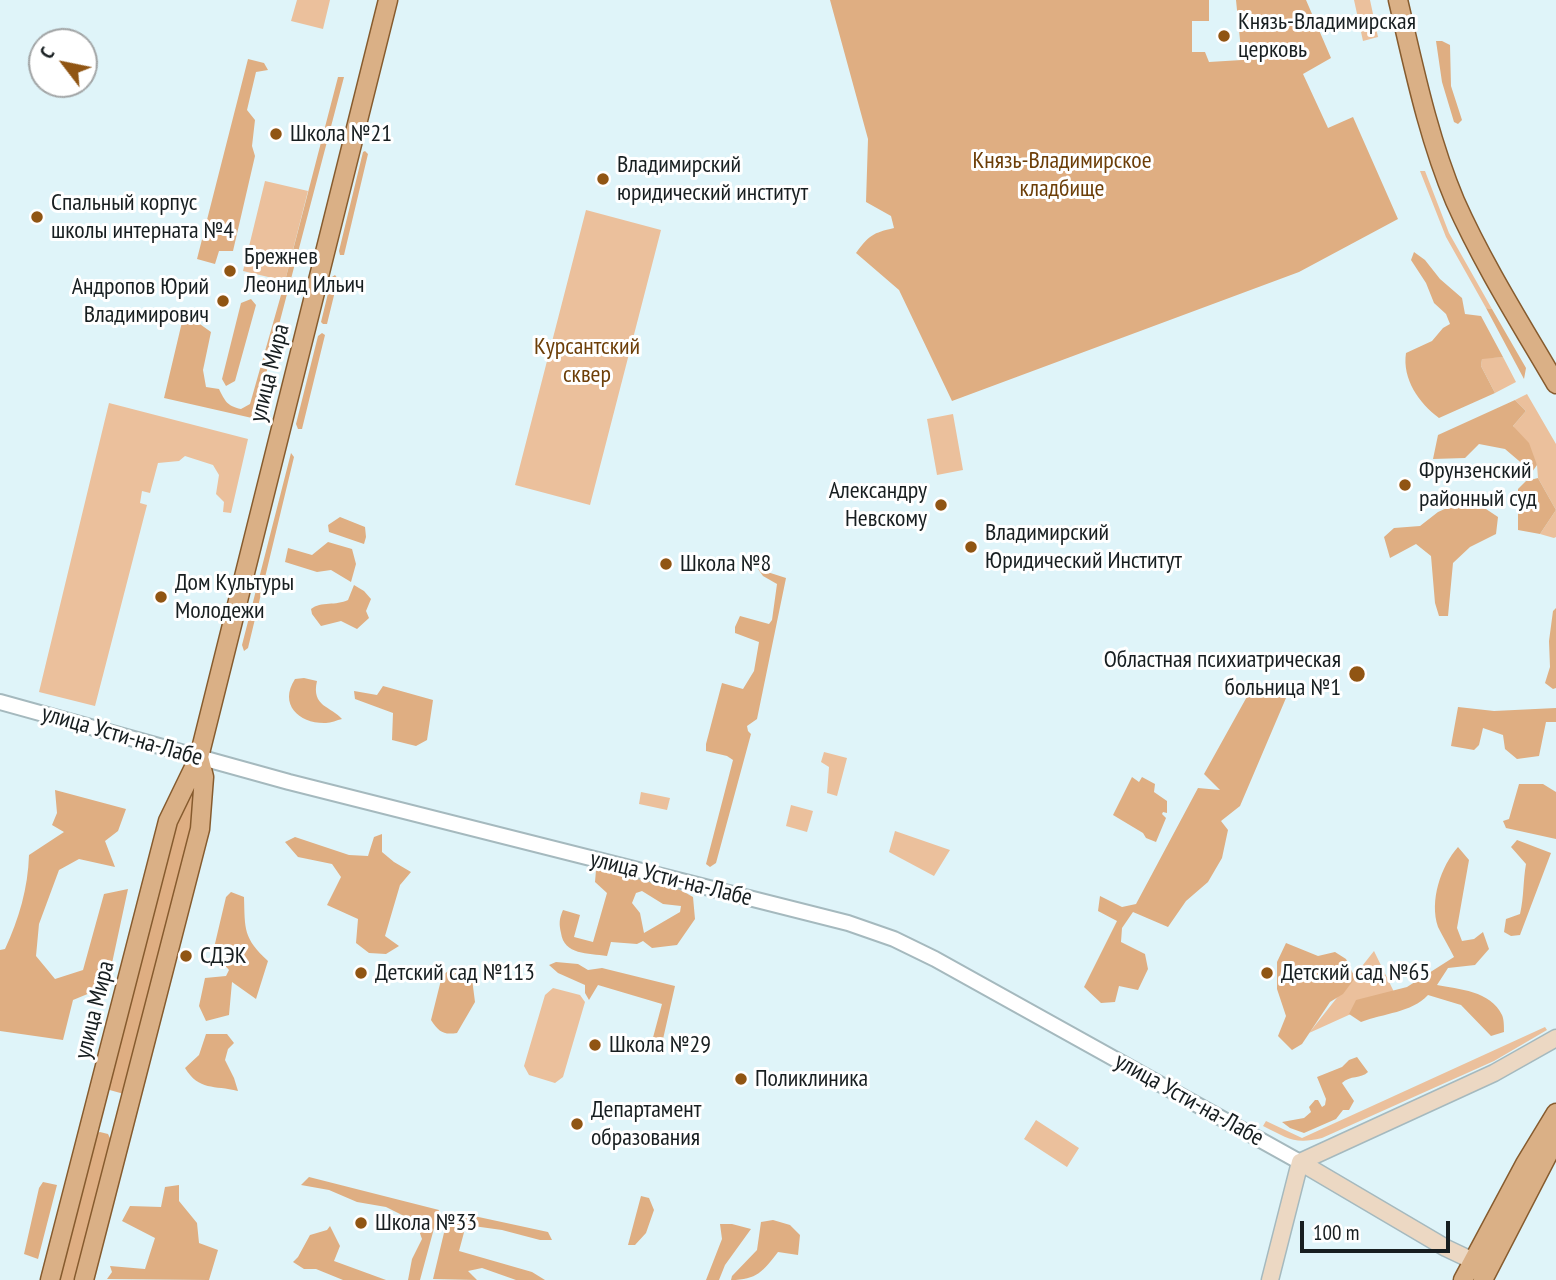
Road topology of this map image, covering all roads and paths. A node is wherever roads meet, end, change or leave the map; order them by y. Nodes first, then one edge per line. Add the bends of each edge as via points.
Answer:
1 (388, 0) edge
2 (1398, 0) edge
3 (1556, 384) edge
4 (0, 702) edge
5 (199, 757) junction
6 (1556, 1038) edge
7 (1556, 1113) edge
8 (1556, 1139) edge
9 (1300, 1162) junction
10 (1481, 1270) edge
11 (50, 1280) edge
12 (84, 1280) edge
13 (1270, 1280) edge
14 (1463, 1280) edge

1 - 5 main road, улица Мира
2 - 3 main road via 1424,109 1456,201
4 - 5 street, улица Усти-на-Лабе
5 - 9 street, улица Усти-на-Лабе via 885,936 945,964
5 - 11 main road, улица Мира via 168,821
5 - 12 main road, улица Мира via 204,777 200,829
6 - 9 main road via 1494,1073
7 - 10 main road via 1525,1164
8 - 10 main road
9 - 10 main road, улица Усти-на-Лабе
9 - 13 main road
10 - 14 main road

